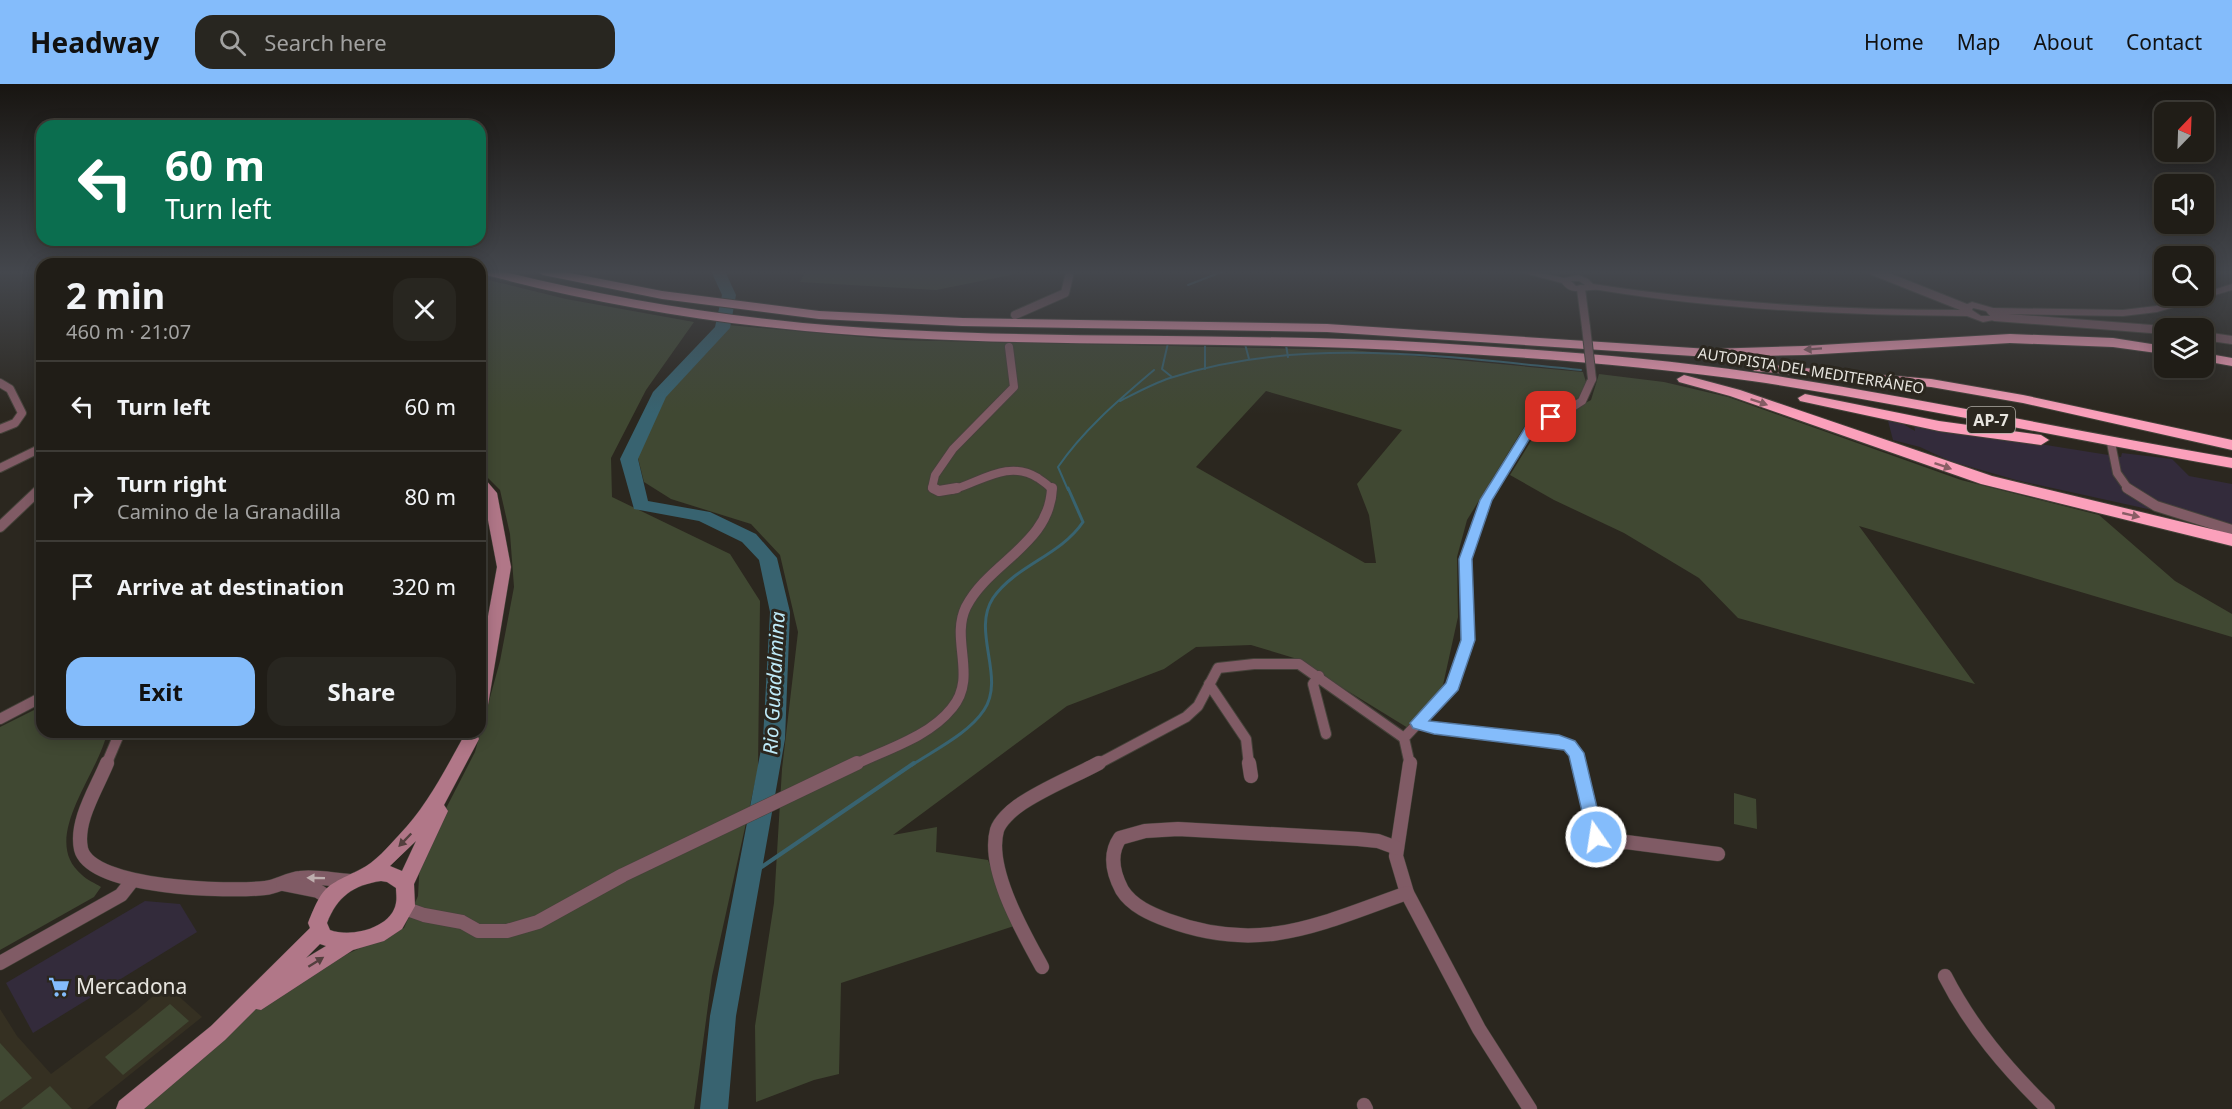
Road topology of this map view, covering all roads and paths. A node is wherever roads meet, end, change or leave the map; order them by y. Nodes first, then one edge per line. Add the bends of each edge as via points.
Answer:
1 (750, 319) edge
2 (801, 319) edge
3 (1586, 319) edge
4 (2045, 319) edge
5 (819, 322) junction
6 (2154, 329) edge
7 (2214, 337) edge
8 (2232, 340) edge
9 (1391, 345) junction
10 (1009, 347) dead end
11 (2154, 349) edge
12 (1564, 351) junction
13 (2214, 359) edge
14 (2232, 363) edge
15 (1740, 366) junction
16 (1863, 375) junction
17 (1778, 381) junction
18 (0, 383) edge
19 (1757, 387) junction
20 (1832, 398) junction
21 (0, 429) edge
22 (2059, 438) junction
23 (2089, 439) junction
24 (2182, 440) junction
25 (2111, 442) junction
26 (2232, 445) edge
27 (36, 450) edge
28 (2232, 452) edge
29 (2232, 463) edge
30 (0, 468) edge
31 (486, 489) edge
32 (36, 494) edge
33 (0, 527) edge
34 (2232, 530) edge
35 (2232, 540) edge
36 (486, 670) edge
37 (1319, 676) junction
38 (1209, 684) junction
39 (36, 700) edge
40 (0, 719) edge
41 (1418, 723) junction
42 (1326, 734) dead end
43 (117, 738) edge
44 (471, 738) edge
45 (471, 738) edge
46 (1404, 738) junction
47 (1251, 776) dead end
48 (1397, 848) junction
49 (1718, 854) dead end
50 (369, 874) junction
51 (132, 881) junction
52 (350, 881) junction
53 (284, 884) junction
54 (405, 884) junction
55 (1407, 893) junction
56 (329, 898) junction
57 (404, 908) junction
58 (320, 931) junction
59 (346, 944) junction
60 (0, 963) edge
61 (1042, 967) dead end
62 (1945, 976) dead end
63 (218, 1033) junction
64 (127, 1109) edge
65 (1530, 1109) edge
66 (2048, 1109) edge

1 - 5 highway, AUTOPISTA DEL MEDITERRÁNEO / AP-7
2 - 5 highway, AUTOPISTA DEL MEDITERRÁNEO / AP-7
3 - 41 street, bridge via 1592,379 1582,401 1532,425 1486,500 1465,559 1468,640 1453,686
4 - 6 street
5 - 9 highway, AUTOPISTA DEL MEDITERRÁNEO / AP-7 via 914,334 1251,338
5 - 12 highway, AUTOPISTA DEL MEDITERRÁNEO / AP-7 via 1327,328
7 - 8 street
9 - 12 highway, AUTOPISTA DEL MEDITERRÁNEO / AP-7
9 -> 35 highway via 1604,366 1686,379 1987,480
10 - 57 street via 1014,387 942,462 932,477 932,488 947,492 990,474 1017,469 1052,488 1053,495 1048,516 1004,566 980,585 964,610 959,637 965,666 964,687 954,707 935,726 623,875 538,922 507,932 478,931 462,922
11 -> 12 highway via 2079,339 2019,337 1753,353
12 - 15 highway, AUTOPISTA DEL MEDITERRÁNEO / AP-7
12 - 17 highway, AUTOPISTA DEL MEDITERRÁNEO / AP-7
12 - 19 highway
13 - 14 highway
15 - 16 highway
15 - 24 highway, AUTOPISTA DEL MEDITERRÁNEO / AP-7
16 - 24 highway via 2036,406
16 - 24 highway via 1979,390
17 - 20 highway
17 - 23 highway, AUTOPISTA DEL MEDITERRÁNEO / AP-7
18 - 21 street via 10,389 22,413 15,423
19 - 20 highway
19 - 22 highway via 1939,426 2036,440
20 - 22 highway via 1944,423
22 - 23 highway
23 - 25 highway, AUTOPISTA DEL MEDITERRÁNEO / AP-7
24 - 26 highway
24 - 28 highway, AUTOPISTA DEL MEDITERRÁNEO / AP-7
25 - 29 highway, AUTOPISTA DEL MEDITERRÁNEO / AP-7
25 - 34 street via 2113,464 2128,490 2173,511
27 - 30 street
31 - 36 main road via 504,567
32 - 33 street
37 - 38 street via 1299,664 1254,664 1218,668
37 - 42 street via 1313,684
37 - 46 street
38 - 47 street via 1246,740
38 - 61 street via 1198,706 1186,717 1018,806 1002,822 997,832 996,863 1012,911
39 - 40 street
41 - 46 street
41 - 49 street via 1564,743 1576,753 1596,837 1602,843 1626,842
43 - 51 street via 90,799 80,844 85,859 105,873
44 -> 50 main road via 433,808
45 - 54 main road via 463,767 427,832
46 - 48 street via 1411,768
48 - 55 street
48 - 55 street via 1358,839 1178,829 1145,831 1120,838 1112,853 1114,870 1132,903 1204,932 1255,936 1289,933
50 - 52 main road
50 - 54 main road via 391,874
51 - 53 street via 256,888
51 - 60 street via 121,895
52 -> 53 street via 312,877
52 - 56 main road
53 - 56 street via 318,891
54 - 57 main road
55 - 65 street via 1479,1029
56 - 58 main road via 321,909
57 - 59 main road via 386,929 360,942
58 - 59 main road via 325,938
58 - 63 main road
63 -> 59 main road via 291,978
62 - 66 street via 1978,1032
63 - 64 main road

